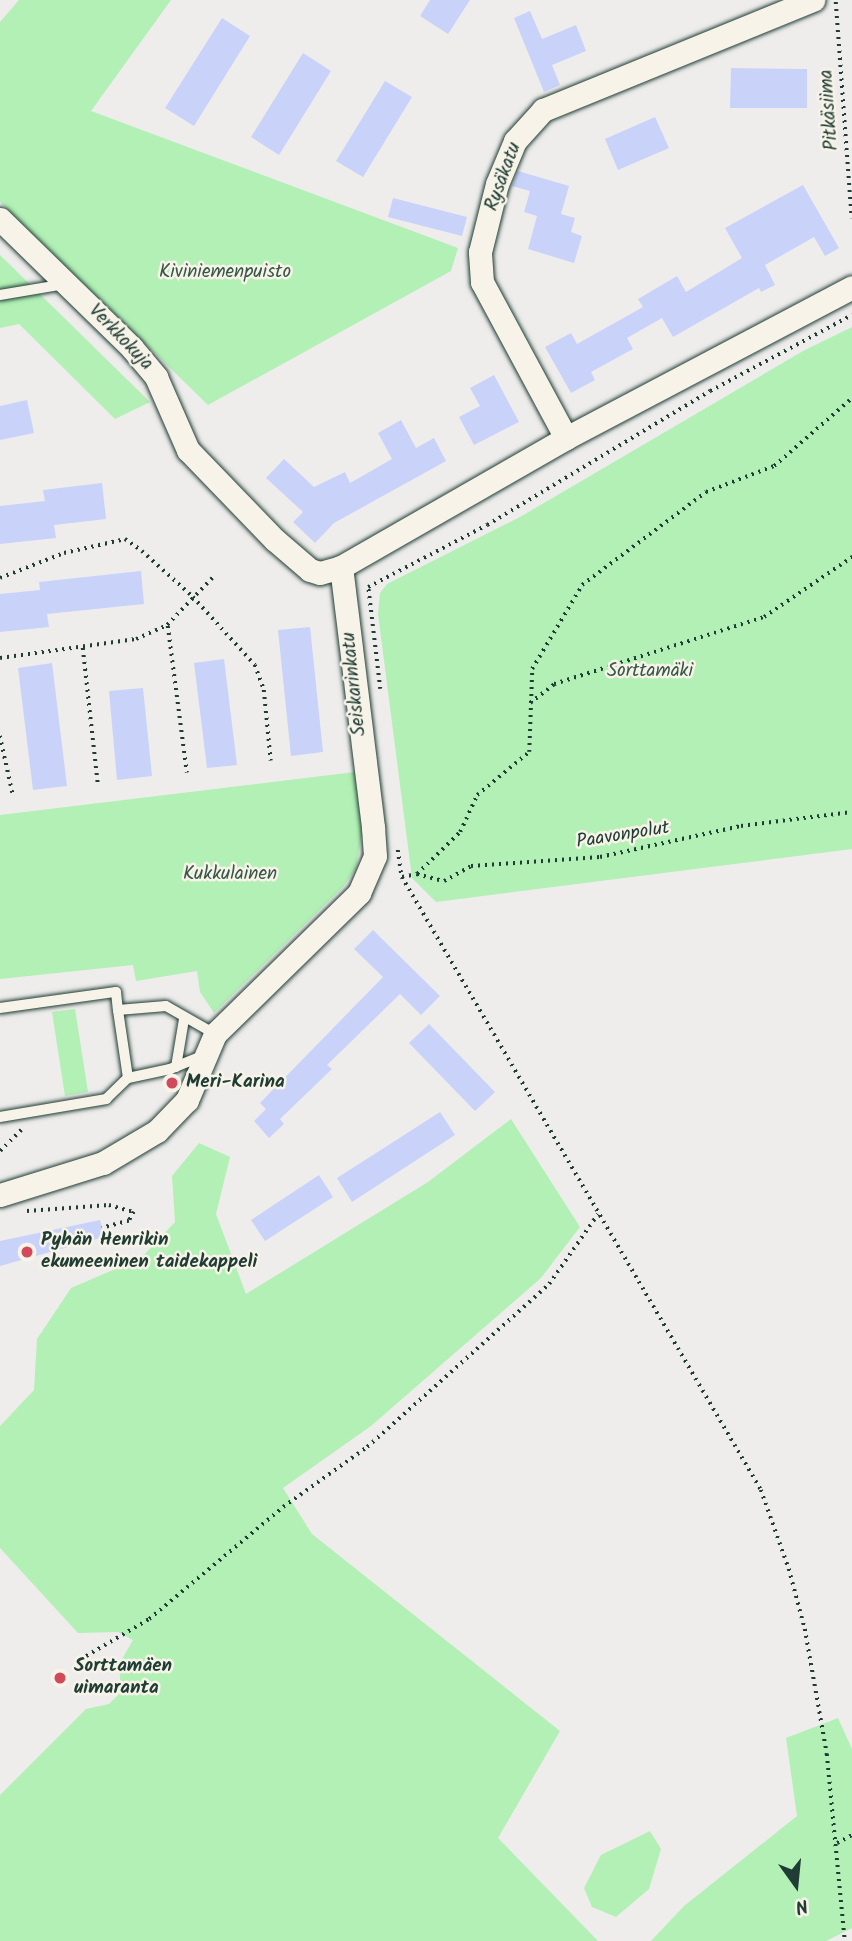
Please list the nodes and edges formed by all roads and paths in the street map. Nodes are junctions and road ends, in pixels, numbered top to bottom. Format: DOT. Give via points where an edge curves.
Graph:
graph roads {
  1 [pos="813,0"];
  2 [pos="836,0"];
  3 [pos="852,218"];
  4 [pos="0,219"];
  5 [pos="66,284"];
  6 [pos="852,287"];
  7 [pos="0,295"];
  8 [pos="852,315"];
  9 [pos="852,398"];
  10 [pos="566,438"];
  11 [pos="852,557"];
  12 [pos="341,567"];
  13 [pos="214,576"];
  14 [pos="0,578"];
  15 [pos="193,597"];
  16 [pos="167,625"];
  17 [pos="83,648"];
  18 [pos="0,658"];
  19 [pos="381,699"];
  20 [pos="530,703"];
  21 [pos="0,737"];
  22 [pos="271,761"];
  23 [pos="187,773"];
  24 [pos="98,784"];
  25 [pos="13,795"];
  26 [pos="852,812"];
  27 [pos="397,842"];
  28 [pos="417,874"];
  29 [pos="402,877"];
  30 [pos="0,1008"];
  31 [pos="118,1010"];
  32 [pos="184,1019"];
  33 [pos="211,1044"];
  34 [pos="176,1067"];
  35 [pos="128,1078"];
  36 [pos="0,1117"];
  37 [pos="7,1204"];
  38 [pos="598,1214"];
  39 [pos="102,1228"];
  40 [pos="86,1656"];
  41 [pos="852,1835"];
  42 [pos="836,1843"];
  43 [pos="845,1941"];
  1 -- 10 [label="street, Rysäkatu" via="543,110 515,141 497,184 480,252 482,282"];
  2 -- 3 [label="path, Pitkäsiima"];
  4 -- 5 [label="street, Verkkokuja"];
  5 -- 7 [label="lane"];
  5 -- 12 [label="street, Verkkokuja" via="156,377 188,450 310,570 320,573"];
  6 -- 10 [label="street"];
  8 -- 19 [label="path" via="710,391 487,525 368,587"];
  9 -- 20 [label="path" via="774,466 706,492 582,585 532,669"];
  10 -- 12 [label="street"];
  11 -- 20 [label="path" via="764,617 554,684"];
  12 -- 33 [label="street, Seiskarinkatu" via="374,856 359,893"];
  13 -- 15 [label="path"];
  14 -- 15 [label="path" via="64,553 125,540"];
  15 -- 16 [label="path"];
  15 -- 22 [label="path" via="255,665 264,690"];
  16 -- 17 [label="path" via="136,639"];
  16 -- 23 [label="path"];
  17 -- 18 [label="path"];
  17 -- 24 [label="path"];
  20 -- 28 [label="path" via="529,751 477,795 460,832"];
  21 -- 25 [label="path"];
  26 -- 28 [label="path, Paavonpolut" via="741,826 600,857 471,866 444,881"];
  27 -- 29 [label="path"];
  28 -- 29 [label="path, Paavonpolut"];
  29 -- 38 [label="path"];
  30 -- 31 [label="lane" via="116,992"];
  31 -- 32 [label="lane" via="156,1005"];
  31 -- 35 [label="lane"];
  32 -- 33 [label="lane"];
  32 -- 34 [label="lane"];
  33 -- 34 [label="lane"];
  33 -- 37 [label="street, Seiskarinkatu" via="187,1100 157,1131 103,1163"];
  34 -- 35 [label="lane"];
  35 -- 36 [label="lane" via="106,1099"];
  37 -- 39 [label="path" via="110,1205 134,1212 128,1221"];
  38 -- 40 [label="path" via="550,1284 368,1447 283,1507 149,1619"];
  38 -- 42 [label="path" via="761,1490 805,1629 827,1754"];
  41 -- 42 [label="path"];
  42 -- 43 [label="path"];
}
